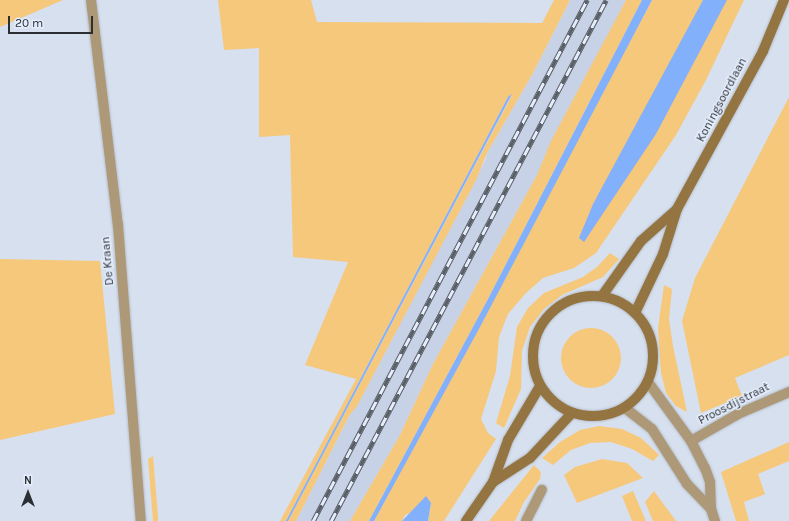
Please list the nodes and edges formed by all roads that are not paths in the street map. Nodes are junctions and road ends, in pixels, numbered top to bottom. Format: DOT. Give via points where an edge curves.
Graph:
graph roads {
  1 [pos="91,0"];
  2 [pos="784,0"];
  3 [pos="677,209"];
  4 [pos="602,296"];
  5 [pos="636,313"];
  6 [pos="648,382"];
  7 [pos="540,386"];
  8 [pos="789,392"];
  9 [pos="625,408"];
  10 [pos="572,413"];
  11 [pos="691,441"];
  12 [pos="493,482"];
  13 [pos="542,490"];
  14 [pos="711,509"];
  15 [pos="141,521"];
  16 [pos="466,521"];
  17 [pos="526,521"];
  18 [pos="715,521"];
  1 -- 15 [label="street, De Kraan" via="118,225"];
  2 -- 3 [label="street, Koningsoordlaan" via="763,51"];
  3 -- 4 [label="street, Koningsoordlaan" via="641,241"];
  3 -- 5 [label="street, Koningsoordlaan" via="660,260"];
  4 -- 5 [label="street" via="620,302"];
  4 -- 7 [label="street" via="579,297 559,306 543,322 534,342 532,365"];
  5 -- 6 [label="street" via="649,333 654,357"];
  6 -- 9 [label="street" via="639,397"];
  6 -- 11 [label="street, Proosdijstraat"];
  7 -- 10 [label="street" via="553,403"];
  7 -- 12 [label="street" via="508,440"];
  8 -- 11 [label="street, Proosdijstraat" via="738,414"];
  9 -- 10 [label="street" via="599,417"];
  9 -- 14 [label="street, Proosdijstraat" via="652,429 687,484"];
  10 -- 12 [label="street" via="530,458"];
  11 -- 14 [label="street, Proosdijstraat" via="710,482"];
  12 -- 16 [label="street"];
  13 -- 17 [label="street"];
  14 -- 18 [label="street, Proosdijstraat"];
}
